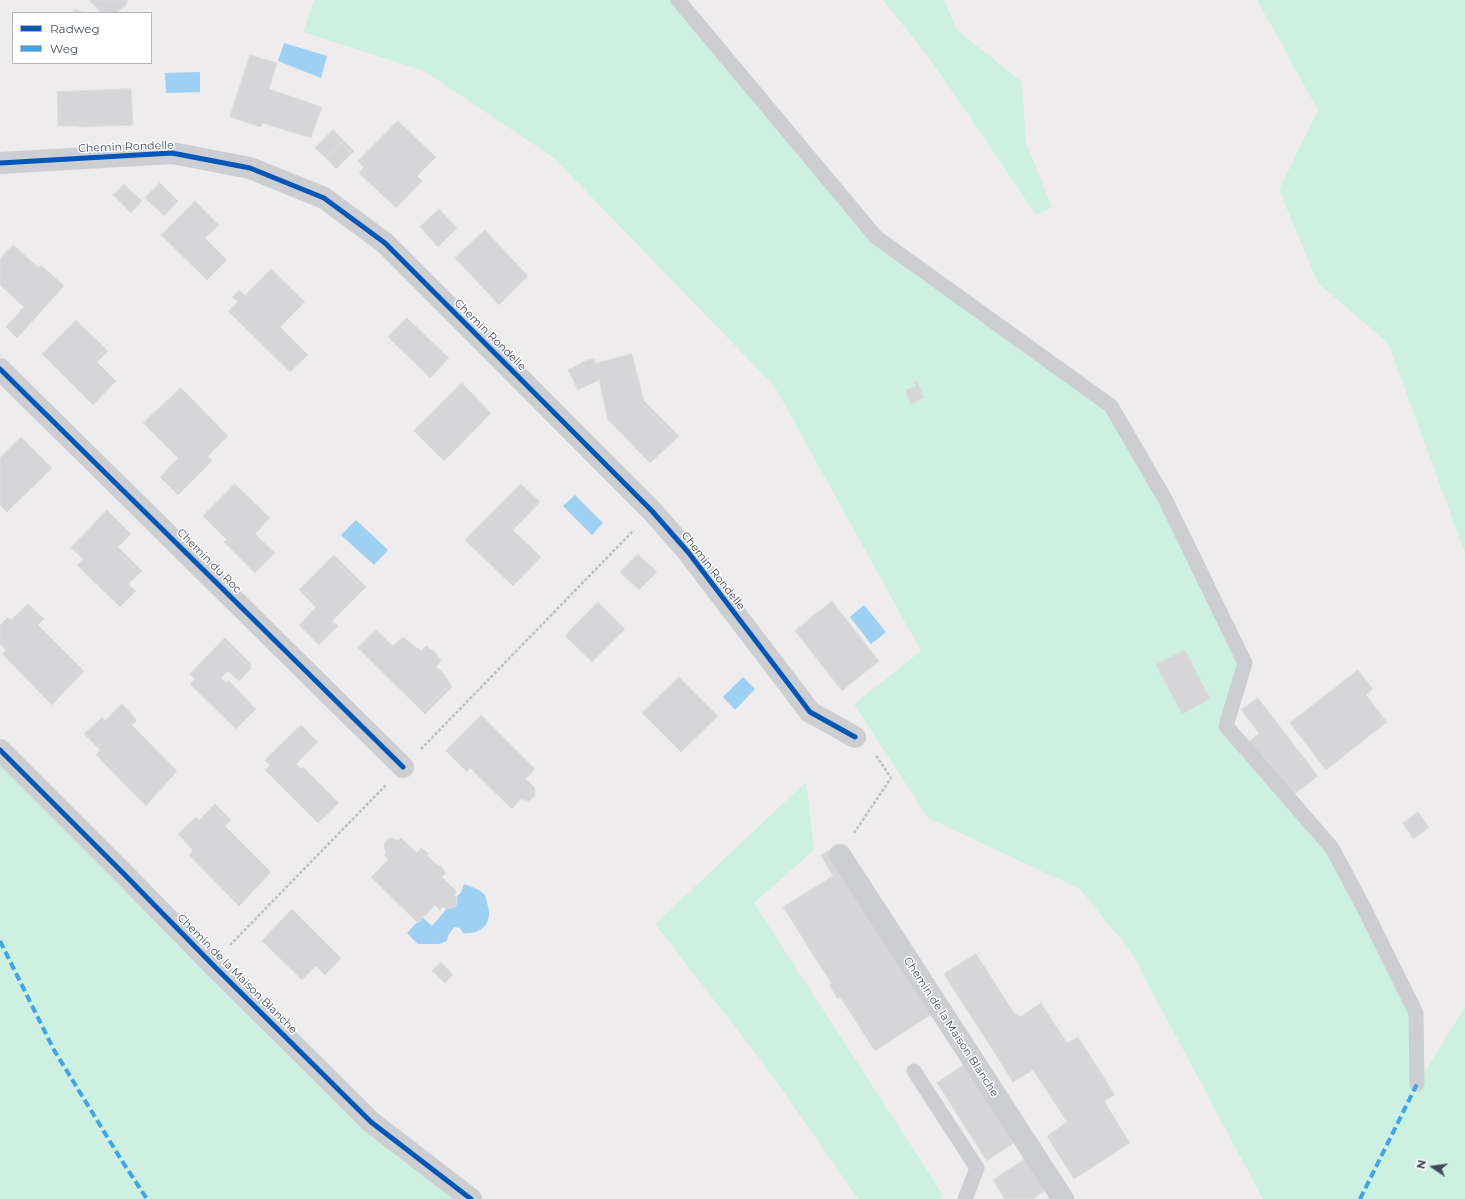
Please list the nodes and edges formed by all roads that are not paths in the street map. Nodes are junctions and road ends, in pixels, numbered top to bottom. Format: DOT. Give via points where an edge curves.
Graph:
graph roads {
  1 [pos="678,0"];
  2 [pos="0,163"];
  3 [pos="0,370"];
  4 [pos="854,737"];
  5 [pos="0,750"];
  6 [pos="403,767"];
  7 [pos="840,855"];
  8 [pos="914,1071"];
  9 [pos="1417,1084"];
  10 [pos="471,1199"];
  11 [pos="965,1199"];
  12 [pos="1063,1199"];
  1 -- 9 [label="lane" via="876,237 1111,406 1165,498 1245,663 1226,726 1332,848 1416,1013"];
  2 -- 4 [label="street, Chemin Rondelle" via="172,153 250,168 324,198 384,243 652,512 688,552 810,712"];
  3 -- 6 [label="street, Chemin du Roc"];
  5 -- 10 [label="street, Chemin de la Maison Blanche" via="371,1122"];
  7 -- 12 [label="street, Chemin de la Maison Blanche"];
  8 -- 11 [label="lane" via="977,1168"];
}
